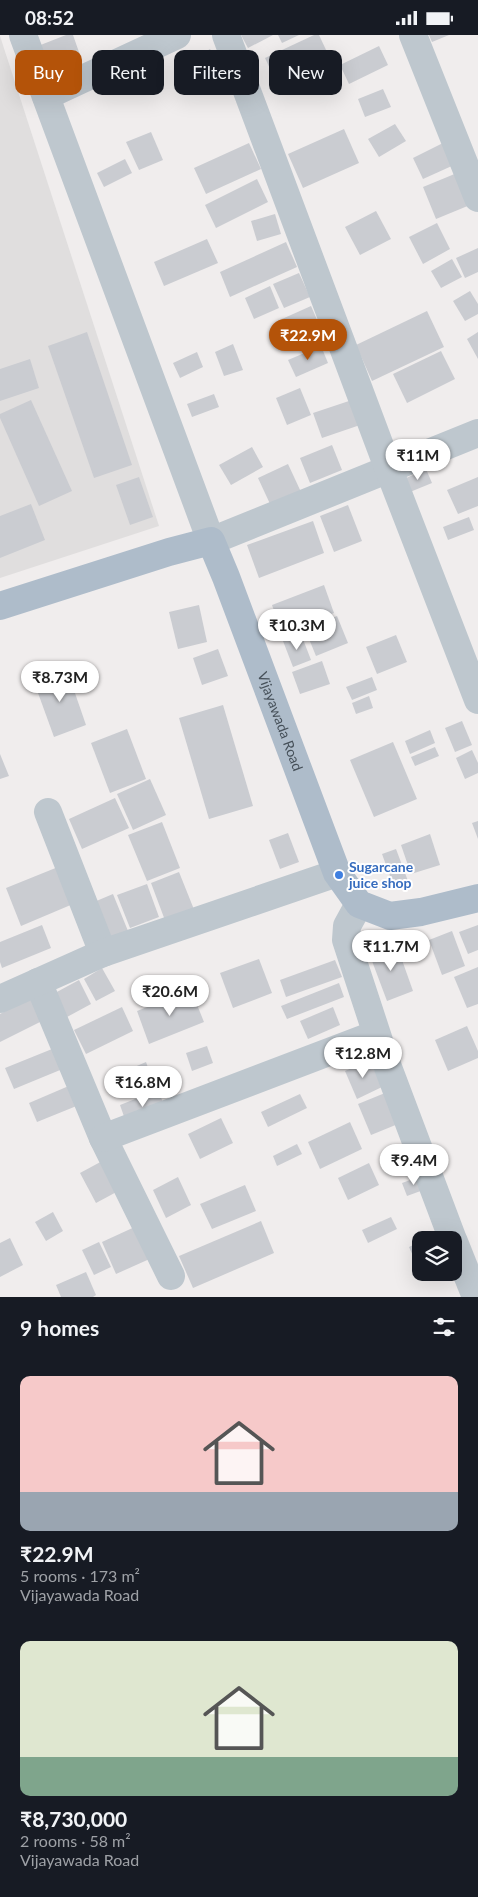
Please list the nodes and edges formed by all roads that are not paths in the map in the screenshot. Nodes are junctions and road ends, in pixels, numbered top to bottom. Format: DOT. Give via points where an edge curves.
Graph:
graph roads {
  1 [pos="22,35"];
  2 [pos="177,35"];
  3 [pos="226,35"];
  4 [pos="413,35"];
  5 [pos="46,96"];
  6 [pos="478,198"];
  7 [pos="478,433"];
  8 [pos="389,470"];
  9 [pos="211,541"];
  10 [pos="0,607"];
  11 [pos="478,699"];
  12 [pos="48,812"];
  13 [pos="337,873"];
  14 [pos="478,898"];
  15 [pos="359,904"];
  16 [pos="103,953"];
  17 [pos="38,981"];
  18 [pos="0,999"];
  19 [pos="376,1034"];
  20 [pos="103,1138"];
  21 [pos="449,1231"];
  22 [pos="462,1263"];
  23 [pos="171,1276"];
  24 [pos="476,1297"];
  1 -- 5 [label="street"];
  2 -- 5 [label="street"];
  3 -- 8 [label="street"];
  4 -- 6 [label="street"];
  5 -- 9 [label="street"];
  7 -- 8 [label="street"];
  8 -- 9 [label="street"];
  8 -- 11 [label="street"];
  9 -- 10 [label="main road"];
  9 -- 13 [label="main road, Vijayawada Road"];
  12 -- 16 [label="street"];
  13 -- 15 [label="main road, Vijayawada Road"];
  13 -- 16 [label="street"];
  14 -- 15 [label="main road" via="421,912 390,915"];
  15 -- 19 [label="street" via="347,926 346,940"];
  16 -- 17 [label="street"];
  17 -- 18 [label="street"];
  17 -- 20 [label="street"];
  19 -- 20 [label="street"];
  19 -- 21 [label="street"];
  20 -- 23 [label="street"];
  22 -- 24 [label="street"];
}
